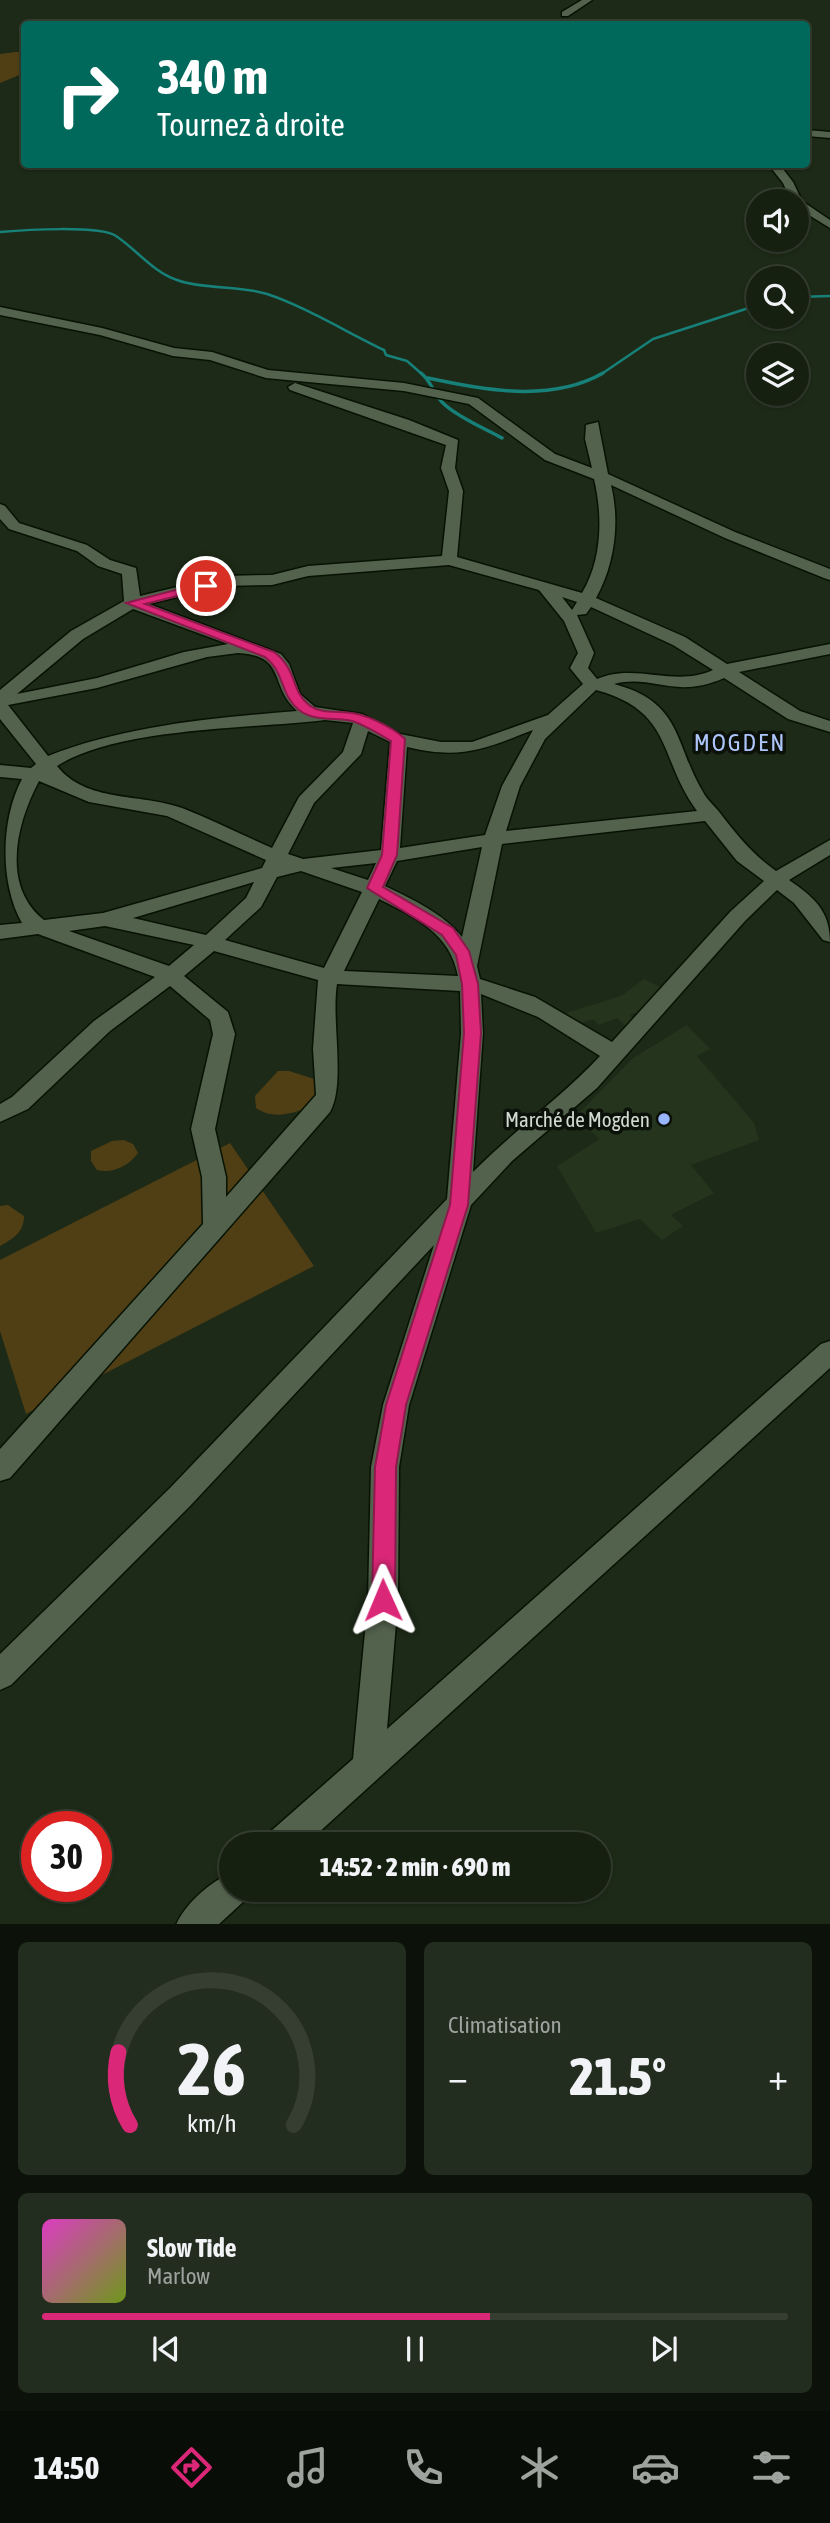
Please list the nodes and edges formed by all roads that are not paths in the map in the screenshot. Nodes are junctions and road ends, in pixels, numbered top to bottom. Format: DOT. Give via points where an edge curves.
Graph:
graph roads {
  1 [pos="563,0"];
  2 [pos="588,0"];
  3 [pos="565,14"];
  4 [pos="564,21"];
  5 [pos="810,133"];
  6 [pos="830,135"];
  7 [pos="777,168"];
  8 [pos="830,225"];
  9 [pos="0,311"];
  10 [pos="267,374"];
  11 [pos="593,425"];
  12 [pos="599,476"];
  13 [pos="0,509"];
  14 [pos="449,560"];
  15 [pos="830,575"];
  16 [pos="545,589"];
  17 [pos="585,601"];
  18 [pos="132,603"];
  19 [pos="574,625"];
  20 [pos="255,649"];
  21 [pos="830,649"];
  22 [pos="726,670"];
  23 [pos="596,684"];
  24 [pos="0,700"];
  25 [pos="0,707"];
  26 [pos="323,715"];
  27 [pos="554,719"];
  28 [pos="362,721"];
  29 [pos="830,727"];
  30 [pos="398,739"];
  31 [pos="0,771"];
  32 [pos="45,773"];
  33 [pos="712,815"];
  34 [pos="495,838"];
  35 [pos="830,846"];
  36 [pos="390,855"];
  37 [pos="274,864"];
  38 [pos="302,865"];
  39 [pos="778,878"];
  40 [pos="375,888"];
  41 [pos="104,920"];
  42 [pos="41,928"];
  43 [pos="0,932"];
  44 [pos="830,935"];
  45 [pos="213,942"];
  46 [pos="169,974"];
  47 [pos="468,975"];
  48 [pos="330,976"];
  49 [pos="615,1055"];
  50 [pos="0,1114"];
  51 [pos="459,1205"];
  52 [pos="215,1227"];
  53 [pos="830,1352"];
  54 [pos="0,1469"];
  55 [pos="0,1675"];
  56 [pos="368,1768"];
  57 [pos="296,1832"];
  58 [pos="219,1900"];
  59 [pos="192,1924"];
  1 -- 3 [label="street"];
  2 -- 3 [label="street"];
  3 -- 4 [label="street"];
  5 -- 6 [label="street"];
  7 -- 8 [label="street" via="797,203"];
  9 -- 10 [label="street" via="173,352 222,358"];
  10 -- 12 [label="street" via="404,387 473,401 550,457"];
  10 -- 14 [label="street" via="453,443 448,468 456,491"];
  11 -- 12 [label="street"];
  12 -- 15 [label="street" via="730,536"];
  12 -- 17 [label="street" via="607,500 607,543 597,582"];
  13 -- 18 [label="street" via="14,526 82,548 104,563 130,571"];
  14 -- 16 [label="street"];
  14 -- 18 [label="street" via="308,571 272,580 222,581"];
  16 -- 17 [label="street"];
  16 -- 19 [label="street"];
  17 -- 19 [label="street"];
  17 -- 22 [label="street" via="668,636"];
  18 -- 20 [label="street"];
  18 -- 24 [label="street" via="78,635"];
  19 -- 23 [label="street" via="586,653 579,668"];
  20 -- 24 [label="street" via="213,653 106,681"];
  20 -- 26 [label="street" via="281,663 296,702"];
  21 -- 22 [label="street"];
  22 -- 23 [label="street" via="683,685 634,677"];
  22 -- 29 [label="street" via="794,715"];
  23 -- 27 [label="street"];
  23 -- 33 [label="street" via="648,708 661,721 693,792"];
  25 -- 32 [label="street"];
  26 -- 28 [label="street"];
  26 -- 32 [label="street" via="218,722 112,740"];
  27 -- 30 [label="street" via="459,749"];
  27 -- 34 [label="street" via="525,757"];
  28 -- 30 [label="street"];
  28 -- 37 [label="street" via="352,754 306,801"];
  30 -- 36 [label="street"];
  31 -- 32 [label="street"];
  32 -- 37 [label="street" via="96,798 174,812"];
  32 -- 42 [label="street" via="8,839 6,865 13,901"];
  33 -- 34 [label="street"];
  33 -- 39 [label="street" via="744,857"];
  34 -- 36 [label="street"];
  34 -- 47 [label="street"];
  35 -- 39 [label="street"];
  36 -- 38 [label="street"];
  36 -- 40 [label="street"];
  37 -- 38 [label="street"];
  37 -- 41 [label="street"];
  37 -- 45 [label="street" via="254,901"];
  38 -- 40 [label="street"];
  39 -- 44 [label="street" via="801,898"];
  39 -- 49 [label="street" via="738,916"];
  40 -- 47 [label="street" via="447,932 459,945"];
  40 -- 48 [label="street"];
  41 -- 42 [label="street"];
  41 -- 45 [label="street"];
  42 -- 43 [label="street"];
  42 -- 46 [label="street"];
  45 -- 46 [label="street"];
  45 -- 48 [label="street"];
  46 -- 50 [label="street" via="74,1049 20,1102"];
  46 -- 52 [label="street" via="220,1017 224,1034 203,1129 214,1177"];
  47 -- 48 [label="street"];
  47 -- 49 [label="street" via="552,1013"];
  47 -- 51 [label="street" via="472,1033"];
  48 -- 52 [label="street" via="324,996 327,1096"];
  49 -- 51 [label="street" via="504,1155"];
  51 -- 55 [label="street" via="350,1314 180,1497"];
  51 -- 56 [label="street" via="396,1405 385,1467 383,1600"];
  52 -- 54 [label="street"];
  53 -- 56 [label="street"];
  56 -- 57 [label="street"];
  58 -- 59 [label="street"];
}
